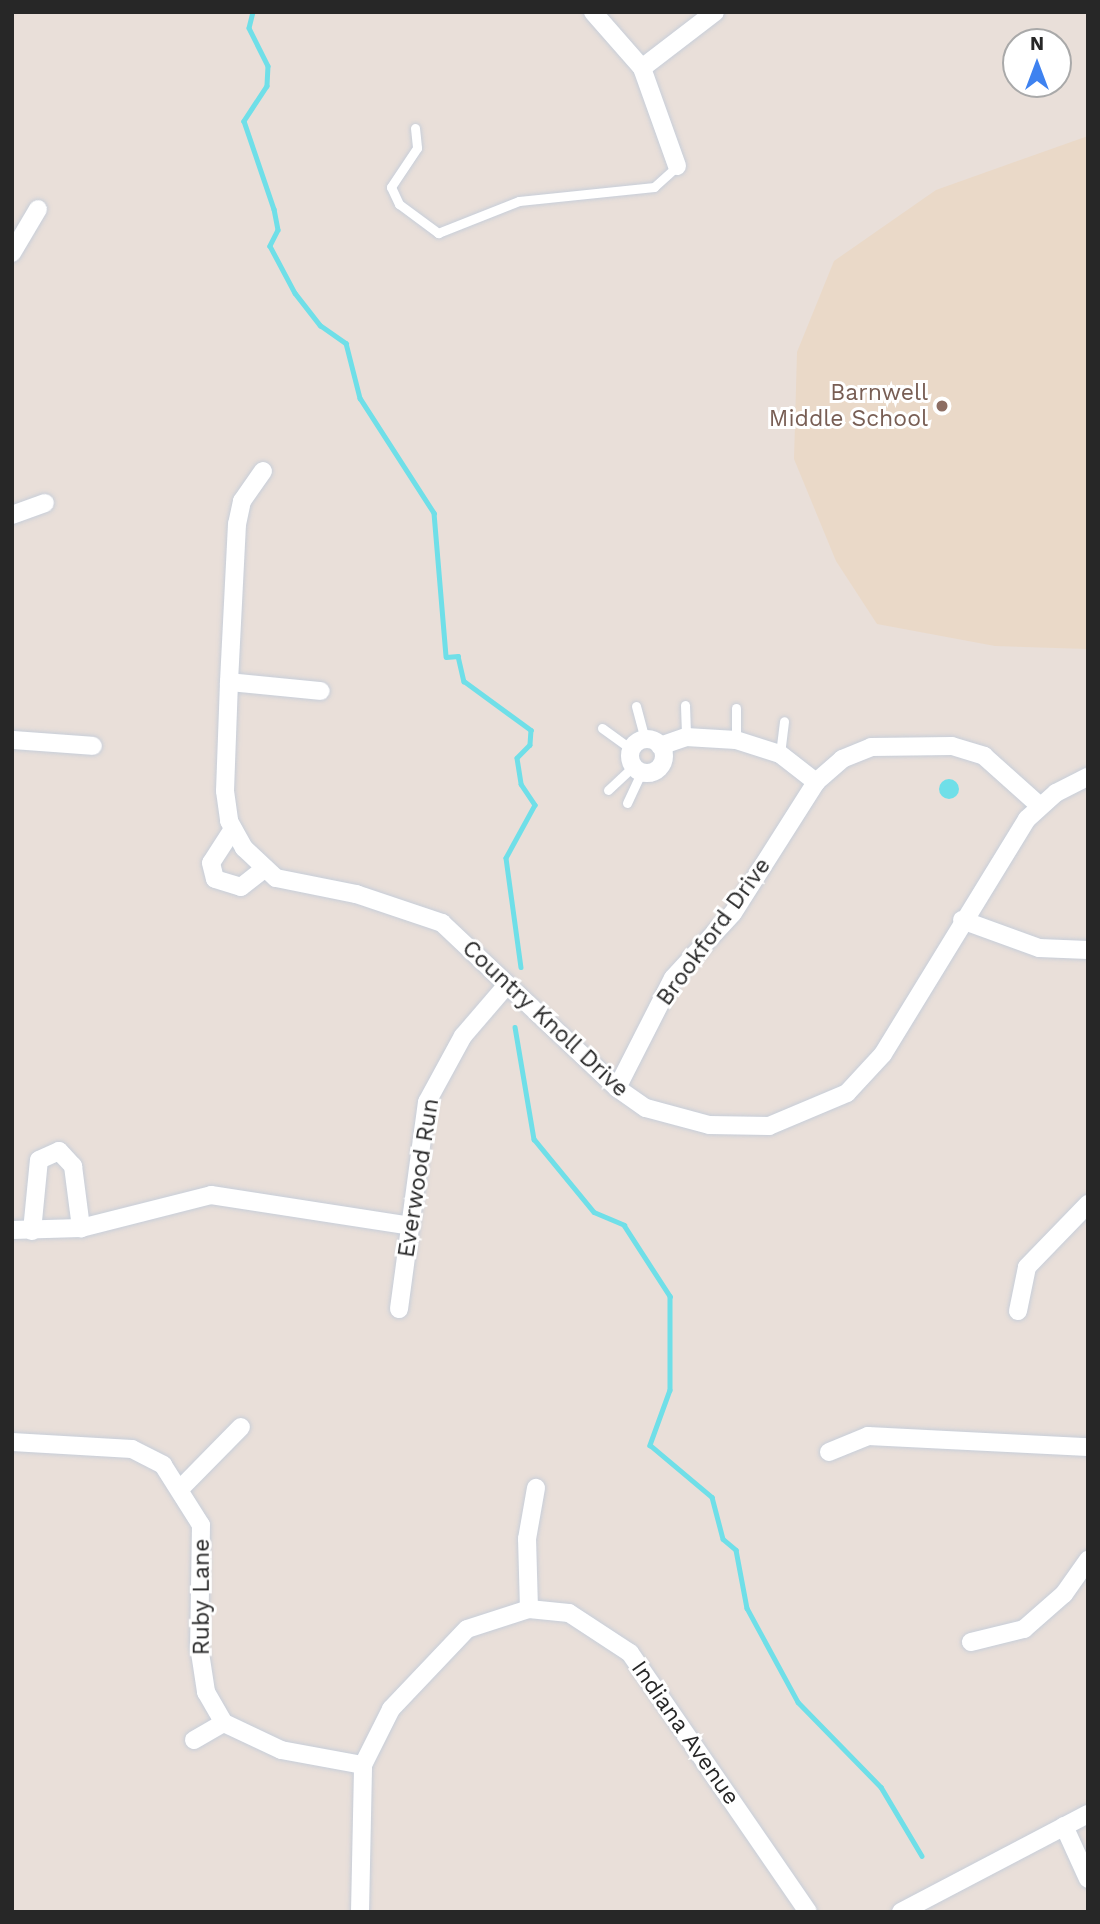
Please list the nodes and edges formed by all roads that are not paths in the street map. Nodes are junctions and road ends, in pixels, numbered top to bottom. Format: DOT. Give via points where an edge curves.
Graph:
graph roads {
  1 [pos="593,12"];
  2 [pos="715,12"];
  3 [pos="642,68"];
  4 [pos="415,128"];
  5 [pos="677,166"];
  6 [pos="38,209"];
  7 [pos="12,253"];
  8 [pos="263,471"];
  9 [pos="45,503"];
  10 [pos="12,515"];
  11 [pos="229,682"];
  12 [pos="321,691"];
  13 [pos="685,705"];
  14 [pos="636,706"];
  15 [pos="736,708"];
  16 [pos="784,721"];
  17 [pos="602,728"];
  18 [pos="687,737"];
  19 [pos="12,740"];
  20 [pos="736,740"];
  21 [pos="93,746"];
  22 [pos="780,754"];
  23 [pos="642,755"];
  24 [pos="1088,777"];
  25 [pos="816,782"];
  26 [pos="608,790"];
  27 [pos="627,803"];
  28 [pos="1040,806"];
  29 [pos="233,829"];
  30 [pos="264,869"];
  31 [pos="962,920"];
  32 [pos="1088,950"];
  33 [pos="506,986"];
  34 [pos="617,1088"];
  35 [pos="1088,1204"];
  36 [pos="411,1226"];
  37 [pos="80,1228"];
  38 [pos="12,1230"];
  39 [pos="32,1231"];
  40 [pos="399,1310"];
  41 [pos="1018,1311"];
  42 [pos="241,1427"];
  43 [pos="12,1442"];
  44 [pos="1088,1447"];
  45 [pos="829,1452"];
  46 [pos="182,1487"];
  47 [pos="536,1488"];
  48 [pos="1088,1560"];
  49 [pos="529,1609"];
  50 [pos="971,1642"];
  51 [pos="224,1723"];
  52 [pos="194,1740"];
  53 [pos="363,1765"];
  54 [pos="1088,1814"];
  55 [pos="1063,1826"];
  56 [pos="1088,1879"];
  57 [pos="359,1912"];
  58 [pos="808,1912"];
  59 [pos="901,1912"];
  1 -- 3 [label="street"];
  2 -- 3 [label="street"];
  3 -- 5 [label="street"];
  4 -- 5 [label="lane" via="417,148 391,187 399,204 439,233 519,201 654,187"];
  6 -- 7 [label="street"];
  8 -- 11 [label="street" via="242,501 237,524"];
  9 -- 10 [label="street"];
  11 -- 12 [label="street"];
  11 -- 29 [label="street" via="225,791"];
  13 -- 18 [label="lane"];
  14 -- 23 [label="lane"];
  15 -- 20 [label="lane"];
  16 -- 22 [label="lane"];
  17 -- 23 [label="lane"];
  18 -- 20 [label="street"];
  18 -- 23 [label="street"];
  19 -- 21 [label="street"];
  20 -- 22 [label="street"];
  22 -- 25 [label="street"];
  23 -- 26 [label="lane"];
  23 -- 27 [label="lane"];
  24 -- 28 [label="street, Country Knoll Drive"];
  25 -- 28 [label="street, Brookford Drive" via="842,759 871,747 952,746 984,756"];
  25 -- 34 [label="street, Brookford Drive" via="733,914 673,978"];
  28 -- 31 [label="street, Country Knoll Drive"];
  29 -- 30 [label="street"];
  29 -- 30 [label="street" via="211,863 215,879 241,887"];
  30 -- 33 [label="street, Country Knoll Drive" via="442,923"];
  31 -- 32 [label="street" via="1039,948"];
  31 -- 34 [label="street, Country Knoll Drive" via="870,1072 847,1093 808,1113 769,1126 709,1125 646,1108"];
  33 -- 34 [label="street, Country Knoll Drive"];
  33 -- 36 [label="street, Everwood Run" via="463,1036 427,1102"];
  35 -- 41 [label="street" via="1027,1267"];
  36 -- 37 [label="street" via="211,1195"];
  36 -- 40 [label="street, Everwood Run"];
  37 -- 39 [label="street"];
  37 -- 39 [label="street" via="74,1166 59,1151 39,1160"];
  38 -- 39 [label="street"];
  42 -- 46 [label="street"];
  43 -- 46 [label="street, Ruby Lane" via="132,1449 163,1465"];
  44 -- 45 [label="street" via="868,1436"];
  46 -- 51 [label="street, Ruby Lane" via="201,1525 199,1646 206,1692"];
  47 -- 49 [label="street" via="527,1539"];
  48 -- 50 [label="street" via="1064,1594 1024,1629"];
  49 -- 53 [label="street, Indiana Avenue" via="467,1629 425,1667 391,1709"];
  49 -- 58 [label="street, Indiana Avenue" via="569,1613 630,1653"];
  51 -- 52 [label="street"];
  51 -- 53 [label="street" via="281,1750"];
  53 -- 57 [label="street, Indiana Avenue"];
  54 -- 55 [label="street"];
  55 -- 56 [label="street"];
  55 -- 59 [label="street"];
}
